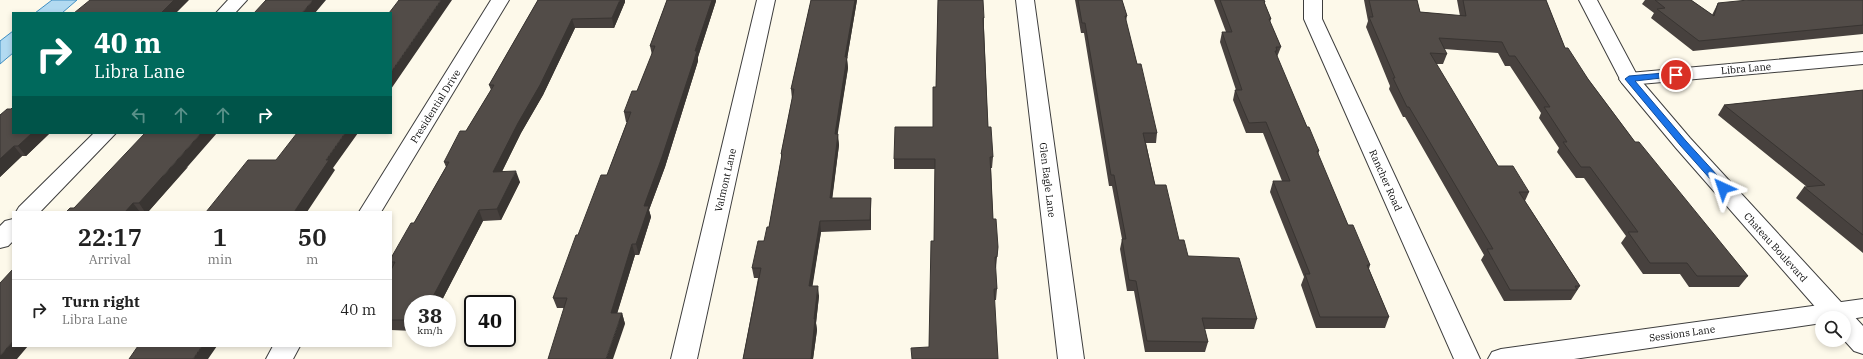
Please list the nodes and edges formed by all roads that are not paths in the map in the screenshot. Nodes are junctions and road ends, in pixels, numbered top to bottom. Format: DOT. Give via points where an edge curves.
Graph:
graph roads {
  1 [pos="238,0"];
  2 [pos="500,0"];
  3 [pos="766,0"];
  4 [pos="1025,0"];
  5 [pos="1313,0"];
  6 [pos="1588,0"];
  7 [pos="226,12"];
  8 [pos="1863,58"];
  9 [pos="1629,79"];
  10 [pos="105,134"];
  11 [pos="29,211"];
  12 [pos="371,211"];
  13 [pos="12,228"];
  14 [pos="0,240"];
  15 [pos="1863,308"];
  16 [pos="1834,311"];
  17 [pos="1851,312"];
  18 [pos="1815,320"];
  19 [pos="1851,330"];
  20 [pos="1863,344"];
  21 [pos="286,347"];
  22 [pos="279,359"];
  23 [pos="684,359"];
  24 [pos="1071,359"];
  25 [pos="1467,359"];
  26 [pos="1501,359"];
  1 -- 7 [label="street"];
  2 -- 12 [label="street, Presidential Drive"];
  3 -- 23 [label="street, Valmont Lane"];
  4 -- 24 [label="street, Glen Eagle Lane"];
  5 -- 25 [label="street, Rancher Road" via="1313,19"];
  6 -- 9 [label="street, Chateau Boulevard"];
  8 -- 9 [label="street, Libra Lane"];
  9 -- 16 [label="street, Chateau Boulevard"];
  10 -- 11 [label="street"];
  13 -- 14 [label="street"];
  15 -- 17 [label="street, Sessions Lane"];
  18 -- 26 [label="street, Sessions Lane"];
  19 -- 20 [label="street, Chateau Boulevard"];
  21 -- 22 [label="street"];
}
